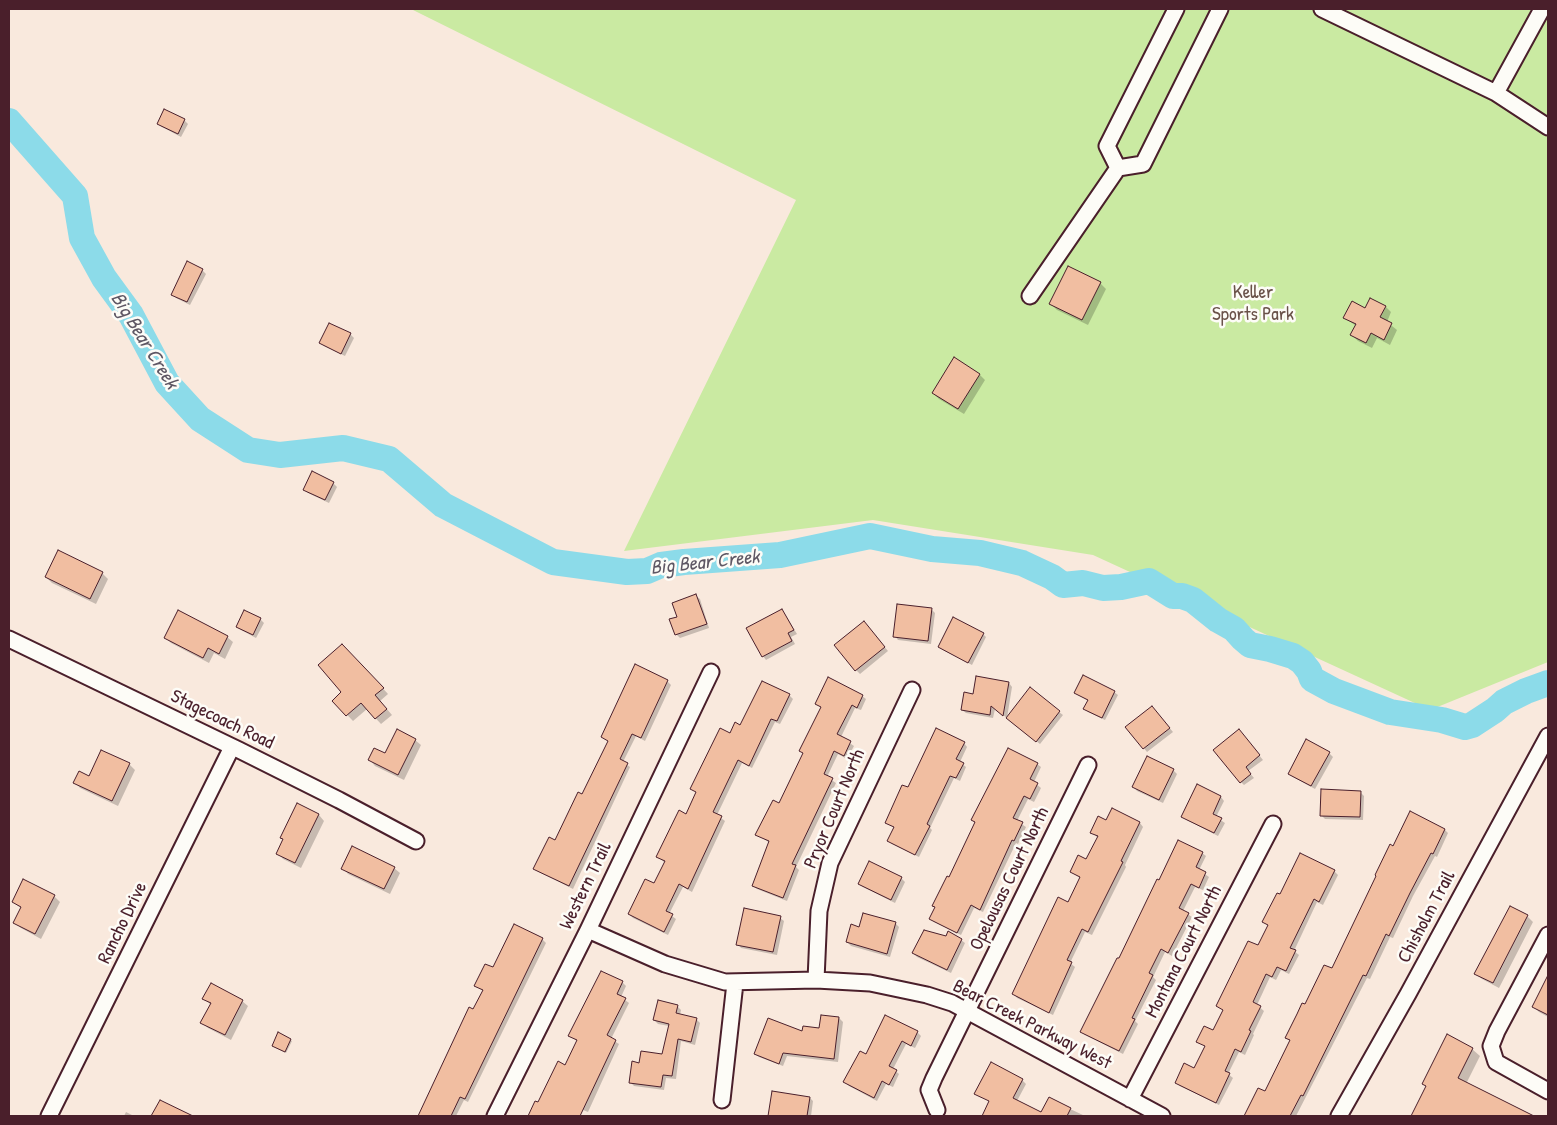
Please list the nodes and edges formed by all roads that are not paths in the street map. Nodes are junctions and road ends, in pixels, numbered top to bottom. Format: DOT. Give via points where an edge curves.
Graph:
graph roads {
  1 [pos="1176,9"];
  2 [pos="1220,9"];
  3 [pos="1322,9"];
  4 [pos="1542,9"];
  5 [pos="1496,93"];
  6 [pos="1548,127"];
  7 [pos="1118,168"];
  8 [pos="1030,296"];
  9 [pos="9,639"];
  10 [pos="711,672"];
  11 [pos="912,690"];
  12 [pos="1548,736"];
  13 [pos="232,747"];
  14 [pos="1088,765"];
  15 [pos="1273,824"];
  16 [pos="416,841"];
  17 [pos="588,930"];
  18 [pos="1548,935"];
  19 [pos="816,980"];
  20 [pos="735,983"];
  21 [pos="967,1010"];
  22 [pos="1548,1091"];
  23 [pos="1130,1099"];
  24 [pos="722,1100"];
  25 [pos="937,1110"];
  26 [pos="49,1116"];
  27 [pos="495,1116"];
  28 [pos="1162,1116"];
  29 [pos="1339,1116"];
  1 -- 7 [label="street" via="1107,146"];
  2 -- 7 [label="street" via="1143,164"];
  3 -- 5 [label="street"];
  4 -- 5 [label="street"];
  5 -- 6 [label="street"];
  7 -- 8 [label="street"];
  9 -- 13 [label="street, Stagecoach Road"];
  10 -- 17 [label="street, Western Trail"];
  11 -- 19 [label="street, Pryor Court North" via="830,863 818,911"];
  12 -- 29 [label="street, Chisholm Trail"];
  13 -- 16 [label="street, Stagecoach Road"];
  13 -- 26 [label="street, Rancho Drive"];
  14 -- 21 [label="street, Opelousas Court North"];
  15 -- 23 [label="street, Montana Court North"];
  17 -- 20 [label="street, Bear Creek Parkway West" via="665,964"];
  17 -- 27 [label="street, Western Trail"];
  18 -- 22 [label="street" via="1491,1046 1496,1062"];
  19 -- 20 [label="street, Bear Creek Parkway West"];
  19 -- 21 [label="street, Bear Creek Parkway West" via="870,983 927,996"];
  20 -- 24 [label="street"];
  21 -- 23 [label="street, Bear Creek Parkway West"];
  21 -- 25 [label="street, Opelousas Court North" via="930,1090"];
  23 -- 28 [label="street, Bear Creek Parkway West"];
}
